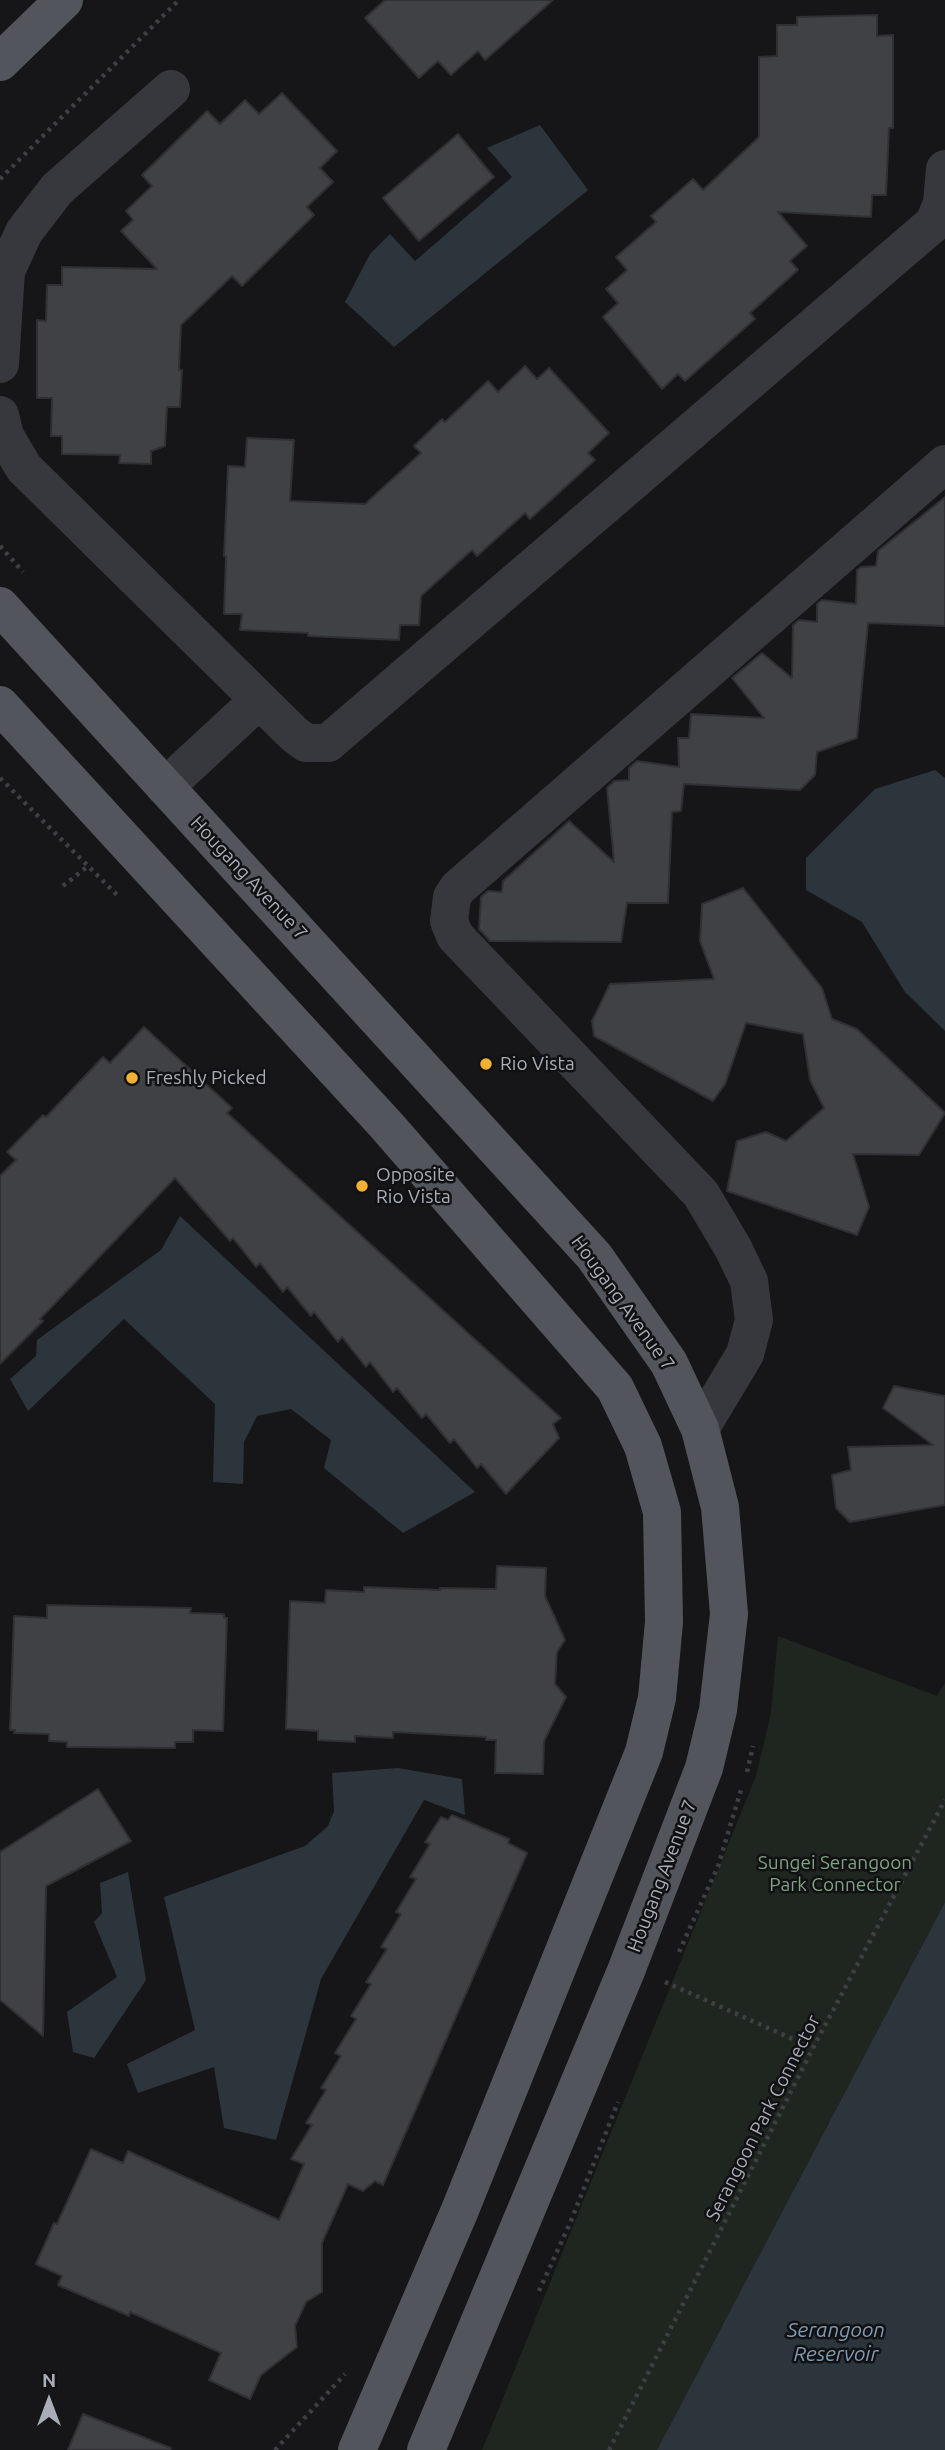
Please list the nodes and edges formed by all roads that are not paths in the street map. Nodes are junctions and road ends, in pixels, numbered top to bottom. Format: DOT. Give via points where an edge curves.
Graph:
graph roads {
  1 [pos="64,0"];
  2 [pos="0,62"];
  3 [pos="171,89"];
  4 [pos="945,169"];
  5 [pos="0,364"];
  6 [pos="0,415"];
  7 [pos="945,464"];
  8 [pos="0,606"];
  9 [pos="259,700"];
  10 [pos="0,705"];
  11 [pos="165,787"];
  12 [pos="700,1429"];
  13 [pos="357,2450"];
  14 [pos="426,2450"];
  1 -- 2 [label="main road"];
  3 -- 5 [label="lane" via="57,189 24,232 6,271"];
  4 -- 9 [label="lane" via="942,203 934,223 328,744 306,744"];
  6 -- 9 [label="lane" via="5,436 24,468"];
  7 -- 12 [label="lane" via="452,897 449,921 455,936 701,1194 749,1281 754,1320 745,1353"];
  8 -- 11 [label="main road, Hougang Avenue 7"];
  9 -- 11 [label="lane"];
  10 -- 13 [label="main road" via="387,1126 615,1388 643,1446 662,1512 664,1622 657,1698 644,1752 460,2210"];
  11 -- 12 [label="main road, Hougang Avenue 7" via="594,1256 669,1363"];
  12 -- 14 [label="main road, Hougang Avenue 7" via="720,1507 729,1615 704,1768 626,1971"];
}
